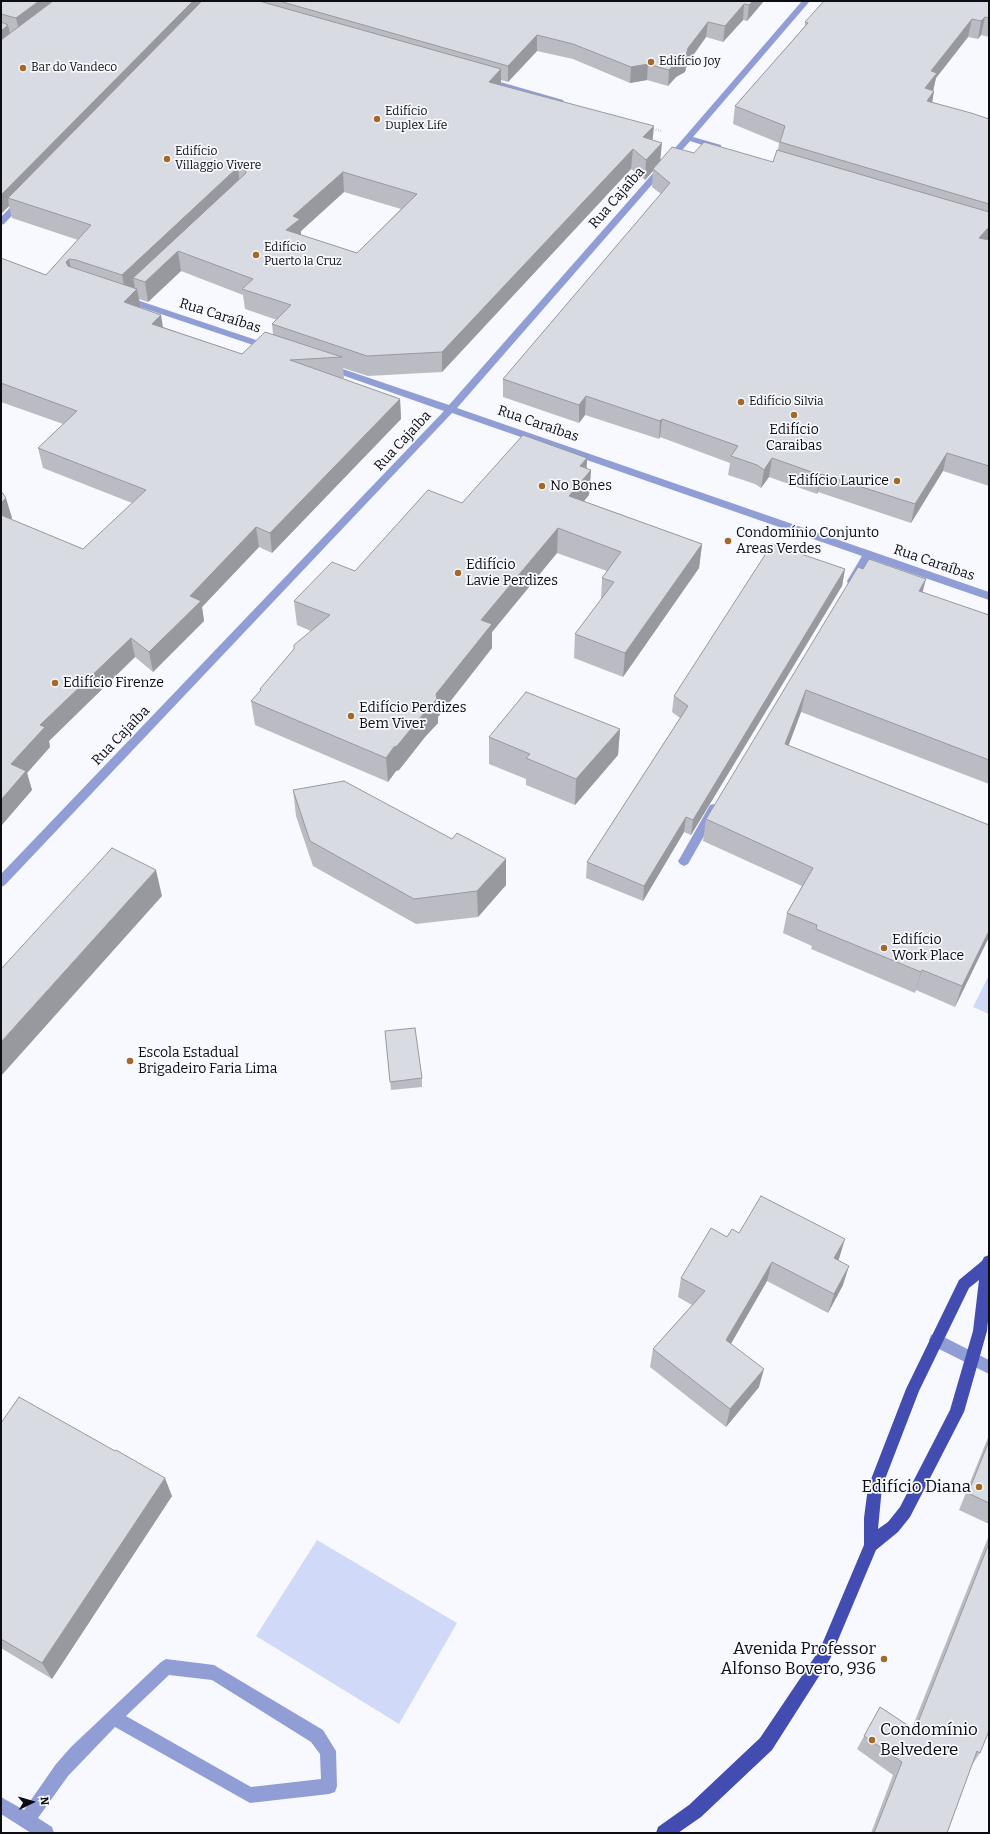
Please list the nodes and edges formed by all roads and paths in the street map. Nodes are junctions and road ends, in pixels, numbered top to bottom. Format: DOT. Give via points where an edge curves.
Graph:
graph roads {
  1 [pos="806,1"];
  2 [pos="480,79"];
  3 [pos="572,105"];
  4 [pos="644,126"];
  5 [pos="687,138"];
  6 [pos="728,150"];
  7 [pos="26,196"];
  8 [pos="2,220"];
  9 [pos="113,295"];
  10 [pos="275,349"];
  11 [pos="320,364"];
  12 [pos="452,409"];
  13 [pos="868,554"];
  14 [pos="848,588"];
  15 [pos="989,596"];
  16 [pos="720,798"];
  17 [pos="684,860"];
  18 [pos="1,882"];
  19 [pos="988,1263"];
  20 [pos="936,1340"];
  21 [pos="974,1359"];
  22 [pos="989,1367"];
  23 [pos="871,1545"];
  24 [pos="114,1718"];
  25 [pos="1,1805"];
  26 [pos="26,1821"];
  27 [pos="46,1833"];
  28 [pos="664,1833"];
  1 -- 5 [label="street, Rua Cajaíba"];
  2 -- 3 [label="street"];
  4 -- 5 [label="path"];
  5 -- 6 [label="street"];
  5 -- 12 [label="street, Rua Cajaíba"];
  7 -- 8 [label="street"];
  9 -- 10 [label="street, Rua Caraíbas" via="131,297"];
  11 -- 12 [label="street, Rua Caraíbas"];
  12 -- 13 [label="street, Rua Caraíbas"];
  12 -- 18 [label="street, Rua Cajaíba"];
  13 -- 14 [label="street"];
  13 -- 15 [label="street, Rua Caraíbas"];
  16 -- 17 [label="street"];
  19 -- 20 [label="main road" via="964,1284"];
  19 -- 21 [label="main road"];
  20 -- 21 [label="street"];
  20 -- 23 [label="main road" via="913,1389 875,1487"];
  21 -- 22 [label="street"];
  21 -- 23 [label="main road" via="957,1412 905,1512 893,1527"];
  23 -- 28 [label="main road" via="825,1654 766,1744 695,1811"];
  24 -- 24 [label="street" via="166,1666 214,1673 317,1736 328,1751 329,1786 250,1795"];
  24 -- 26 [label="street" via="62,1770"];
  25 -- 26 [label="street"];
  26 -- 27 [label="street"];
}
